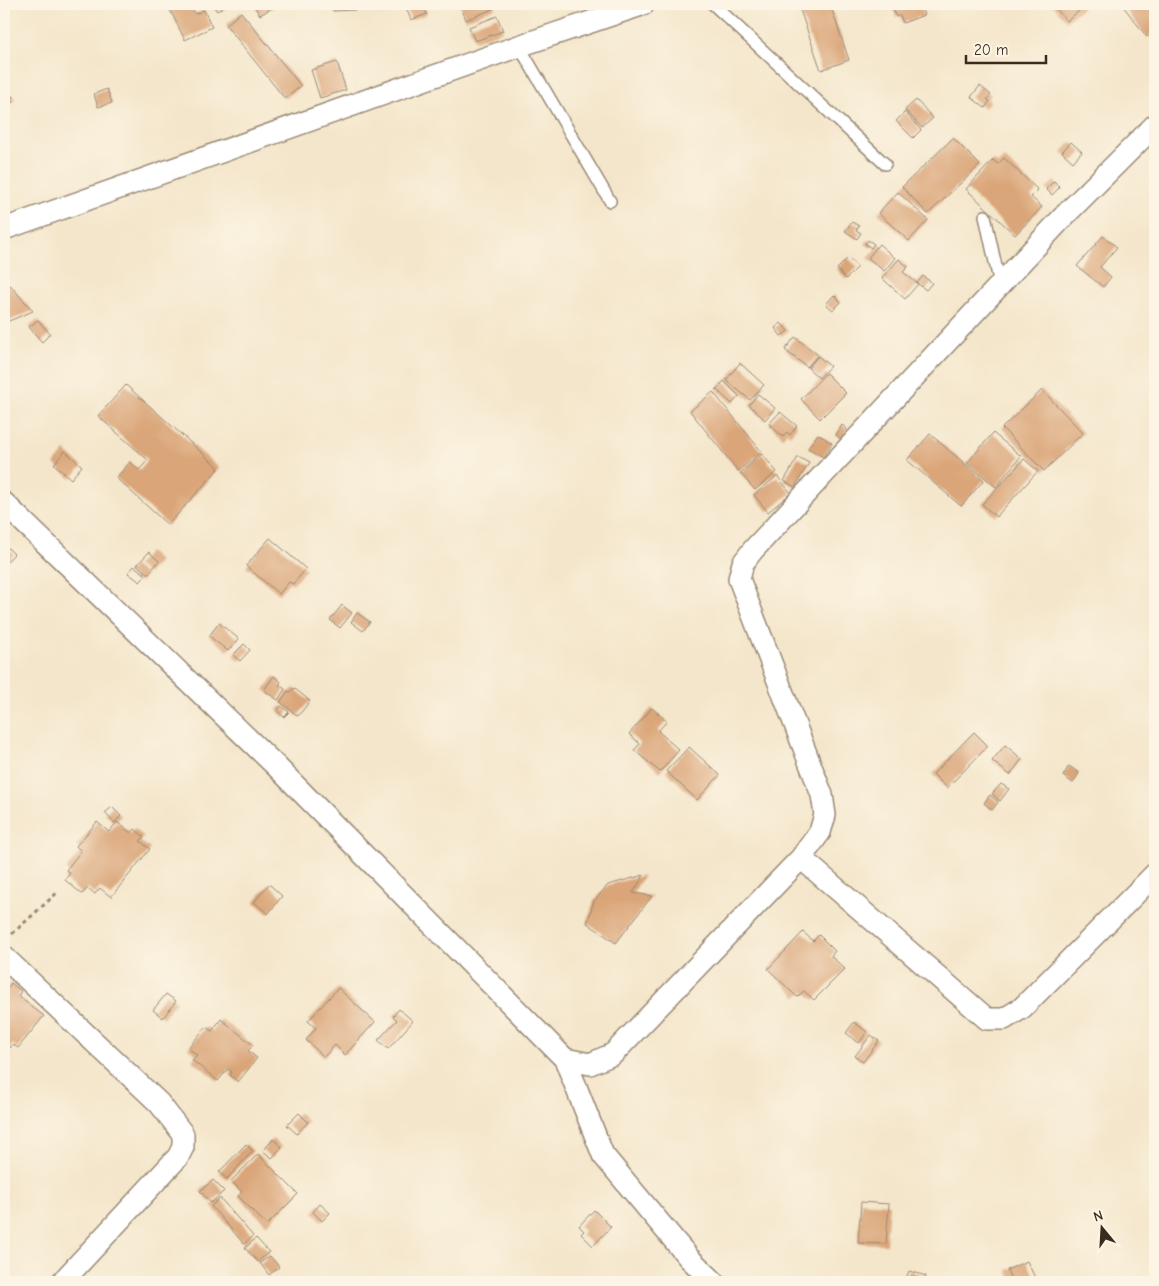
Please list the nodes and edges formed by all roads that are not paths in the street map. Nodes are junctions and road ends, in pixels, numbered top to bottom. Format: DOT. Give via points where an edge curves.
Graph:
graph roads {
  1 [pos="603,4"];
  2 [pos="644,4"];
  3 [pos="713,4"];
  4 [pos="578,25"];
  5 [pos="519,46"];
  6 [pos="1155,125"];
  7 [pos="885,164"];
  8 [pos="610,201"];
  9 [pos="985,216"];
  10 [pos="4,229"];
  11 [pos="1000,286"];
  12 [pos="4,503"];
  13 [pos="801,858"];
  14 [pos="1155,874"];
  15 [pos="4,957"];
  16 [pos="565,1059"];
  17 [pos="62,1282"];
  18 [pos="714,1282"];
  1 -- 4 [label="street"];
  2 -- 4 [label="street"];
  3 -- 7 [label="lane"];
  4 -- 5 [label="street"];
  5 -- 8 [label="lane"];
  5 -- 10 [label="street"];
  6 -- 11 [label="street"];
  9 -- 11 [label="lane"];
  11 -- 13 [label="street" via="743,563 739,579 822,795 825,815 820,832"];
  12 -- 16 [label="street" via="276,766"];
  13 -- 14 [label="street" via="986,1019 1004,1019 1022,1008"];
  13 -- 16 [label="street" via="613,1054 590,1064"];
  15 -- 17 [label="street" via="159,1103 183,1134 183,1147 178,1157"];
  16 -- 18 [label="street" via="604,1155 689,1258"];
}
